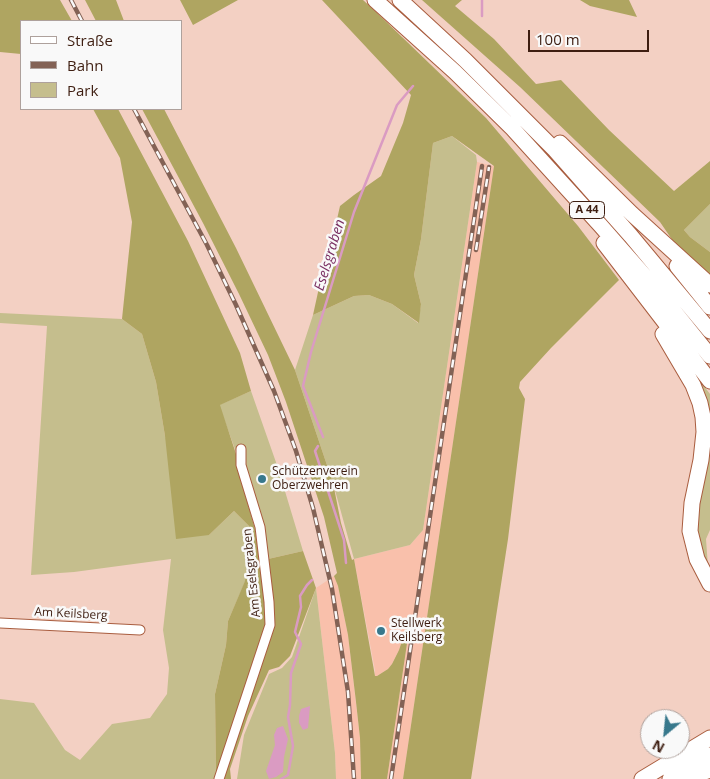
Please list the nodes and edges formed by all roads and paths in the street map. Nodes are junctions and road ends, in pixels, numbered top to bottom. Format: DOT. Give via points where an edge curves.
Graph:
graph roads {
  1 [pos="375,0"];
  2 [pos="400,0"];
  3 [pos="460,66"];
  4 [pos="632,214"];
  5 [pos="628,275"];
  6 [pos="710,285"];
  7 [pos="710,307"];
  8 [pos="710,331"];
  9 [pos="710,356"];
  10 [pos="710,381"];
  11 [pos="241,449"];
  12 [pos="710,584"];
  13 [pos="0,623"];
  14 [pos="140,630"];
  15 [pos="708,743"];
  16 [pos="710,770"];
  17 [pos="219,779"];
  18 [pos="642,779"];
  19 [pos="670,779"];
  20 [pos="685,779"];
  1 -- 3 [label="highway, A 44"];
  2 -- 3 [label="highway, A 44"];
  3 -- 4 [label="highway" via="524,107"];
  3 -- 5 [label="highway" via="475,97 575,208"];
  3 -- 8 [label="highway, A 44" via="554,150"];
  3 -- 9 [label="highway, A 44" via="657,290"];
  4 -- 6 [label="highway"];
  4 -- 7 [label="highway"];
  5 -- 10 [label="highway"];
  5 -- 12 [label="highway" via="693,385 700,403 703,445 690,531 697,559"];
  11 -- 17 [label="street, Am Eselsgraben" via="241,465 260,527 270,625"];
  13 -- 14 [label="street, Am Keilsberg"];
  15 -- 18 [label="highway"];
  15 -- 19 [label="highway"];
  16 -- 20 [label="highway"];
}
